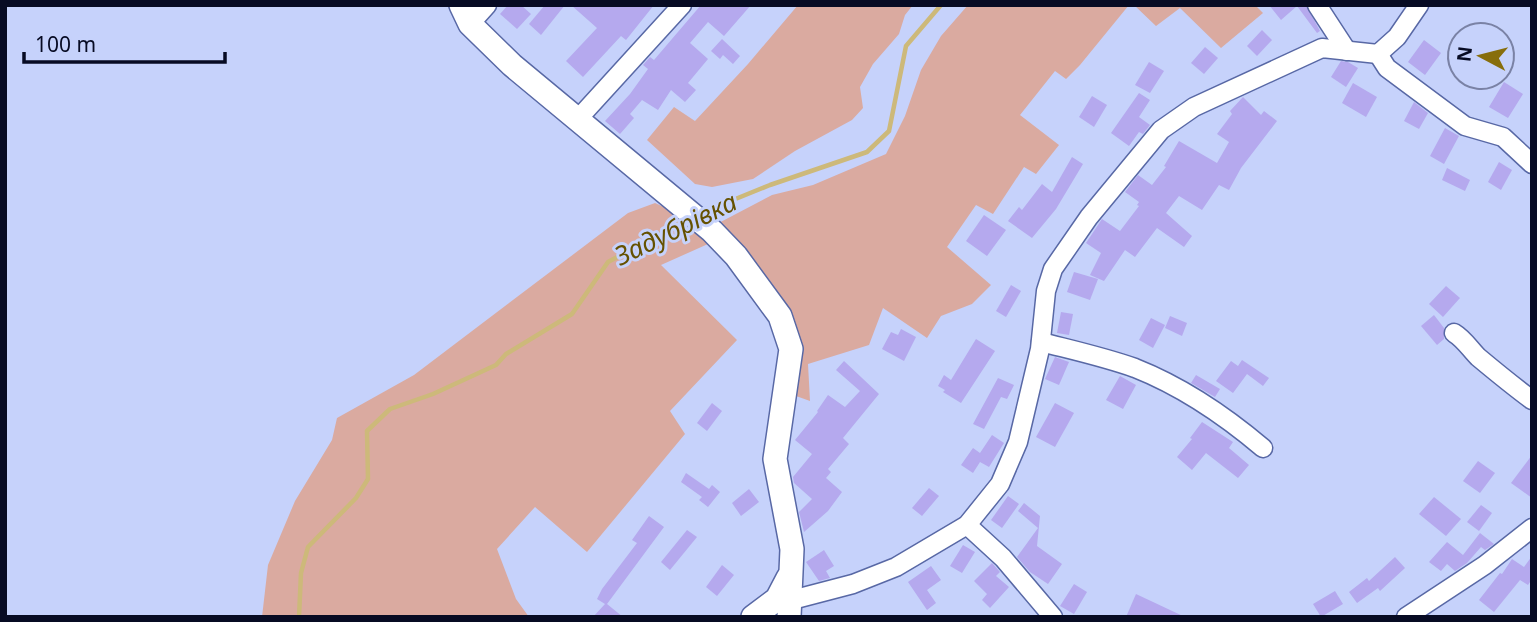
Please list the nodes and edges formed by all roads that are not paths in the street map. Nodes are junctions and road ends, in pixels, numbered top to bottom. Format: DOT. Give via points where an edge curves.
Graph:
graph roads {
  1 [pos="487,5"];
  2 [pos="682,5"];
  3 [pos="1317,5"];
  4 [pos="1419,5"];
  5 [pos="465,15"];
  6 [pos="1347,51"];
  7 [pos="1378,54"];
  8 [pos="577,120"];
  9 [pos="1532,164"];
  10 [pos="1454,333"];
  11 [pos="1041,342"];
  12 [pos="1532,400"];
  13 [pos="1263,448"];
  14 [pos="967,525"];
  15 [pos="1532,528"];
  16 [pos="790,576"];
  17 [pos="789,609"];
  18 [pos="753,617"];
  19 [pos="1053,617"];
  20 [pos="1406,617"];
  1 -- 5 [label="street"];
  2 -- 8 [label="street"];
  3 -- 6 [label="street"];
  4 -- 7 [label="street" via="1397,37"];
  5 -- 8 [label="main road" via="512,65"];
  6 -- 7 [label="street"];
  6 -- 11 [label="street" via="1322,48 1194,107 1161,130 1089,217 1054,269 1046,291"];
  7 -- 9 [label="street" via="1387,68 1465,126 1503,137"];
  8 -- 16 [label="main road" via="712,231 780,316 787,332 790,368 775,459 792,549"];
  10 -- 12 [label="street"];
  11 -- 13 [label="street" via="1158,378 1223,414"];
  11 -- 14 [label="street" via="1011,462 1000,484"];
  14 -- 17 [label="street" via="896,567"];
  14 -- 19 [label="street" via="1003,558"];
  15 -- 20 [label="street"];
  16 -- 17 [label="main road"];
  16 -- 18 [label="main road" via="777,599"];
}
